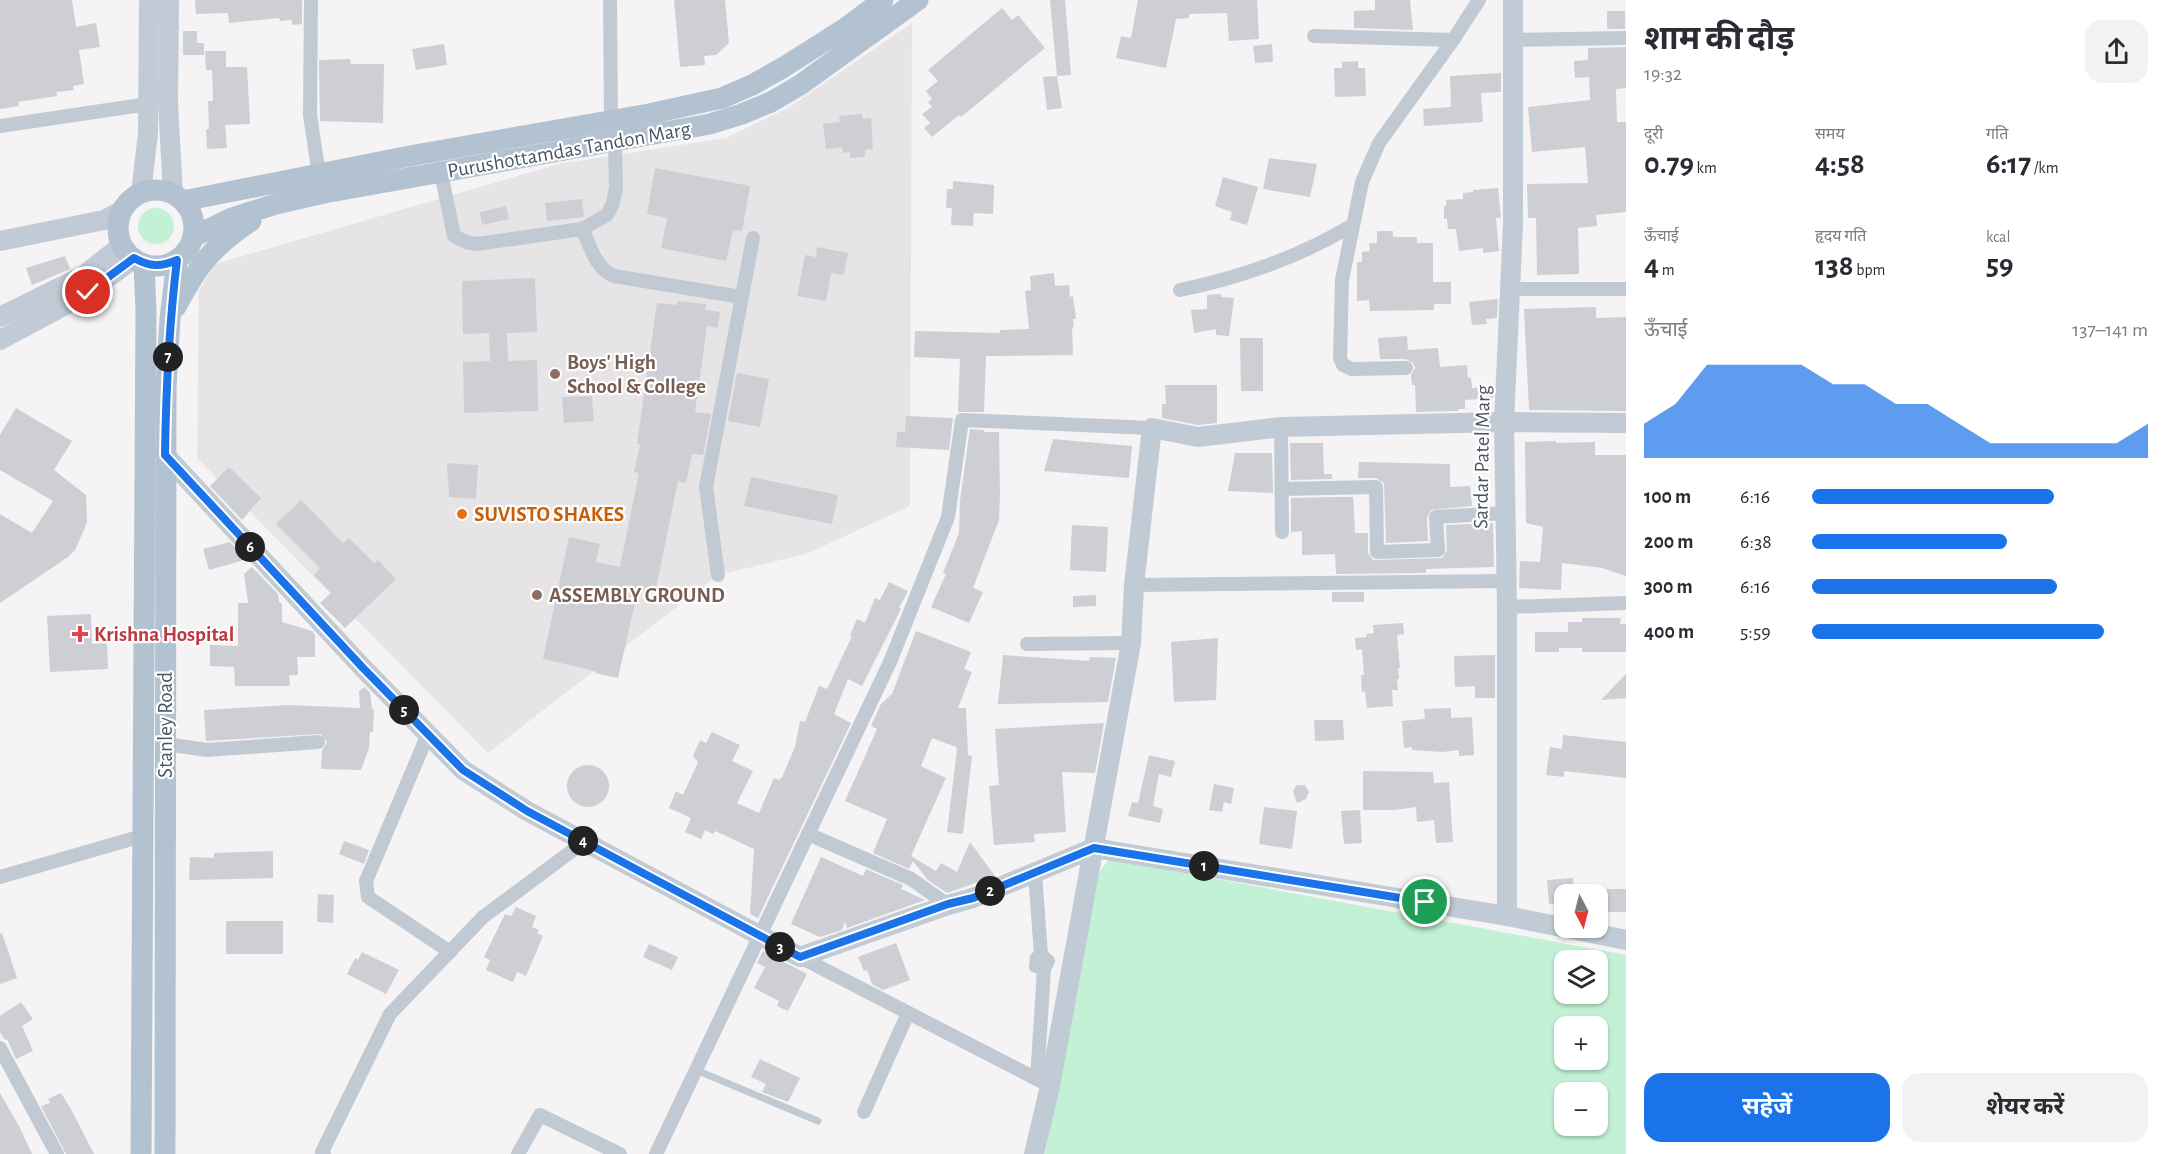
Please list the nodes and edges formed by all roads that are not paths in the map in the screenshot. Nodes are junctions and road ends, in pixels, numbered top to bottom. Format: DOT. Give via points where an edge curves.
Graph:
graph roads {
  1 [pos="149,0"];
  2 [pos="169,0"];
  3 [pos="311,0"];
  4 [pos="610,0"];
  5 [pos="883,0"];
  6 [pos="918,0"];
  7 [pos="1479,0"];
  8 [pos="1513,0"];
  9 [pos="1314,36"];
  10 [pos="1626,38"];
  11 [pos="1453,40"];
  12 [pos="1513,40"];
  13 [pos="148,104"];
  14 [pos="611,121"];
  15 [pos="0,126"];
  16 [pos="615,142"];
  17 [pos="441,172"];
  18 [pos="319,175"];
  19 [pos="141,193"];
  20 [pos="178,197"];
  21 [pos="276,204"];
  22 [pos="123,210"];
  23 [pos="1352,226"];
  24 [pos="582,229"];
  25 [pos="194,237"];
  26 [pos="753,238"];
  27 [pos="0,241"];
  28 [pos="133,256"];
  29 [pos="177,260"];
  30 [pos="1511,289"];
  31 [pos="1626,289"];
  32 [pos="1180,290"];
  33 [pos="741,297"];
  34 [pos="0,317"];
  35 [pos="170,319"];
  36 [pos="0,340"];
  37 [pos="1406,368"];
  38 [pos="1504,422"];
  39 [pos="1626,423"];
  40 [pos="1281,427"];
  41 [pos="1152,428"];
  42 [pos="165,455"];
  43 [pos="1282,489"];
  44 [pos="1505,513"];
  45 [pos="1282,532"];
  46 [pos="718,575"];
  47 [pos="1505,581"];
  48 [pos="1134,585"];
  49 [pos="1626,603"];
  50 [pos="1507,607"];
  51 [pos="1131,643"];
  52 [pos="1027,644"];
  53 [pos="428,734"];
  54 [pos="318,742"];
  55 [pos="165,744"];
  56 [pos="808,834"];
  57 [pos="142,836"];
  58 [pos="584,842"];
  59 [pos="1094,848"];
  60 [pos="1035,873"];
  61 [pos="0,877"];
  62 [pos="948,904"];
  63 [pos="1507,916"];
  64 [pos="759,937"];
  65 [pos="1626,940"];
  66 [pos="450,952"];
  67 [pos="800,957"];
  68 [pos="1044,962"];
  69 [pos="1073,966"];
  70 [pos="908,1013"];
  71 [pos="0,1048"];
  72 [pos="696,1070"];
  73 [pos="1044,1083"];
  74 [pos="864,1112"];
  75 [pos="818,1121"];
  76 [pos="57,1154"];
  77 [pos="141,1154"];
  78 [pos="165,1154"];
  79 [pos="324,1154"];
  80 [pos="518,1154"];
  81 [pos="620,1154"];
  82 [pos="656,1154"];
  83 [pos="1035,1154"];
  1 -- 13 [label="street"];
  2 -- 20 [label="street" via="168,103"];
  3 -- 18 [label="street" via="310,115"];
  4 -- 14 [label="street"];
  5 -- 14 [label="main road, Purushottamdas Tandon Marg" via="847,27 752,85 712,100"];
  6 -- 16 [label="main road, Purushottamdas Tandon Marg" via="771,102 710,124"];
  7 -- 11 [label="street"];
  8 -- 12 [label="street, Sardar Patel Marg"];
  9 -- 11 [label="street"];
  10 -- 12 [label="street"];
  11 -- 23 [label="street" via="1379,142 1362,182"];
  12 -- 30 [label="street, Sardar Patel Marg"];
  13 -- 15 [label="street"];
  13 -- 19 [label="street"];
  14 -- 18 [label="main road, Purushottamdas Tandon Marg"];
  16 -- 17 [label="main road, Purushottamdas Tandon Marg"];
  16 -- 24 [label="street" via="614,203 607,215"];
  17 -- 21 [label="main road, Purushottamdas Tandon Marg"];
  17 -- 24 [label="street" via="454,236 466,242 477,244"];
  18 -- 20 [label="main road, Purushottamdas Tandon Marg"];
  19 -- 20 [label="main road" via="151,190"];
  19 -- 22 [label="main road"];
  20 -- 25 [label="main road" via="191,212"];
  21 -- 25 [label="main road, Purushottamdas Tandon Marg" via="232,218"];
  21 -- 35 [label="main road" via="208,254"];
  22 -- 27 [label="street" via="104,220"];
  22 -- 28 [label="main road" via="118,227"];
  23 -- 32 [label="street" via="1321,244 1269,264 1216,283"];
  23 -- 37 [label="street" via="1342,280 1340,358 1343,365 1352,369"];
  24 -- 33 [label="street" via="600,268 614,276"];
  25 -- 29 [label="main road"];
  26 -- 33 [label="street"];
  28 -- 29 [label="main road" via="155,266"];
  28 -- 34 [label="street"];
  28 -- 36 [label="street" via="88,292"];
  28 -- 57 [label="main road, Stanley Road" via="146,339"];
  29 -- 35 [label="main road, Stanley Road"];
  30 -- 31 [label="street"];
  30 -- 38 [label="street, Sardar Patel Marg"];
  33 -- 46 [label="street" via="706,487"];
  35 -- 42 [label="main road, Stanley Road"];
  38 -- 39 [label="street"];
  38 -- 40 [label="street"];
  38 -- 44 [label="street, Sardar Patel Marg"];
  40 -- 41 [label="street" via="1198,437"];
  40 -- 43 [label="street"];
  41 -- 48 [label="street"];
  41 -- 56 [label="street" via="962,420 948,517 890,662"];
  42 -- 53 [label="street"];
  42 -- 55 [label="main road, Stanley Road"];
  43 -- 44 [label="street" via="1376,487 1377,552 1438,550 1436,517"];
  43 -- 45 [label="street"];
  44 -- 47 [label="street, Sardar Patel Marg"];
  47 -- 48 [label="street"];
  47 -- 50 [label="street, Sardar Patel Marg"];
  48 -- 51 [label="street"];
  49 -- 50 [label="street"];
  50 -- 63 [label="street, Sardar Patel Marg"];
  51 -- 52 [label="street"];
  51 -- 59 [label="street"];
  53 -- 58 [label="street" via="463,770"];
  53 -- 66 [label="street" via="366,881 368,897"];
  54 -- 55 [label="street" via="207,750"];
  55 -- 78 [label="main road, Stanley Road"];
  56 -- 62 [label="street" via="911,879"];
  56 -- 64 [label="street"];
  57 -- 61 [label="street"];
  57 -- 77 [label="main road, Stanley Road"];
  58 -- 64 [label="street"];
  58 -- 66 [label="street" via="483,917"];
  59 -- 60 [label="street"];
  59 -- 63 [label="street"];
  59 -- 69 [label="street"];
  60 -- 62 [label="street"];
  60 -- 68 [label="street"];
  62 -- 67 [label="street"];
  63 -- 65 [label="street"];
  64 -- 67 [label="street"];
  64 -- 72 [label="street"];
  66 -- 79 [label="street" via="390,1014 321,1152"];
  67 -- 70 [label="street"];
  68 -- 69 [label="street"];
  68 -- 73 [label="street"];
  69 -- 73 [label="street"];
  70 -- 73 [label="street"];
  70 -- 74 [label="street"];
  71 -- 76 [label="street"];
  72 -- 75 [label="lane"];
  72 -- 82 [label="street"];
  73 -- 83 [label="street"];
  80 -- 81 [label="street" via="540,1115"];
}
